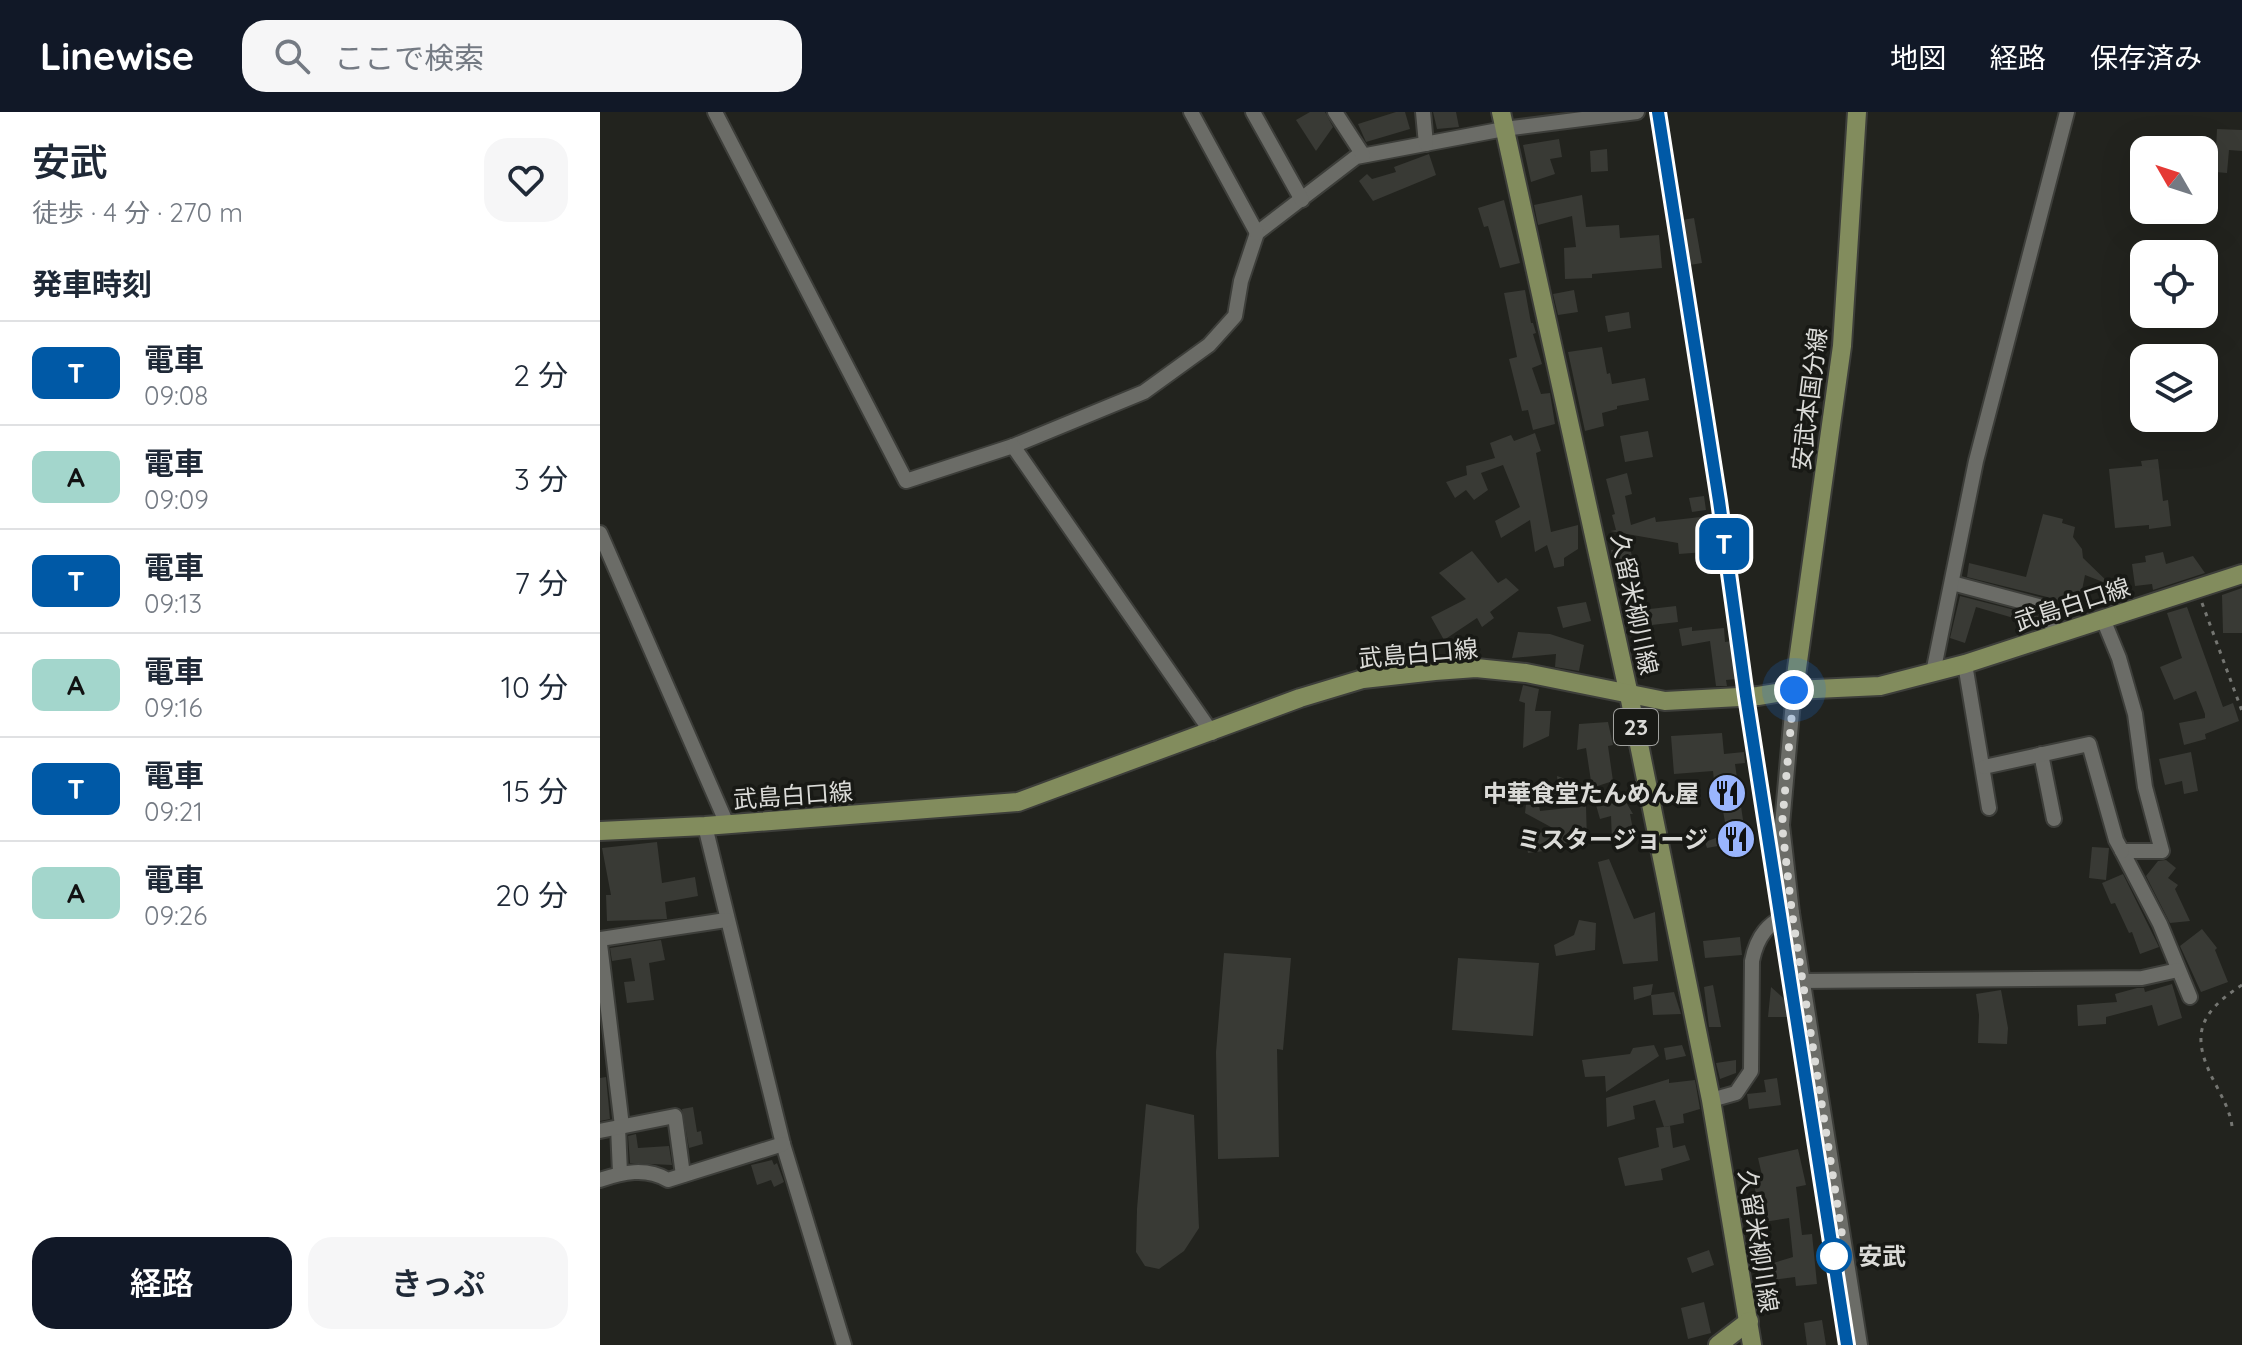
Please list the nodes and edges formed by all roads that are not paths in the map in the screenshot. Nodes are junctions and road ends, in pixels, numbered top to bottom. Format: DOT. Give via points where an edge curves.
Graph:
graph roads {
  1 [pos="715,112"];
  2 [pos="1191,112"];
  3 [pos="1253,112"];
  4 [pos="1335,112"];
  5 [pos="1423,112"];
  6 [pos="1637,112"];
  7 [pos="1857,112"];
  8 [pos="2067,112"];
  9 [pos="1503,121"];
  10 [pos="1426,144"];
  11 [pos="1363,155"];
  12 [pos="1302,200"];
  13 [pos="1257,233"];
  14 [pos="1013,446"];
  15 [pos="600,533"];
  16 [pos="2242,574"];
  17 [pos="1952,583"];
  18 [pos="2103,619"];
  19 [pos="2055,635"];
  20 [pos="1965,664"];
  21 [pos="1933,673"];
  22 [pos="1794,690"];
  23 [pos="1629,695"];
  24 [pos="1212,733"];
  25 [pos="2041,754"];
  26 [pos="1984,767"];
  27 [pos="1989,808"];
  28 [pos="2054,819"];
  29 [pos="727,824"];
  30 [pos="705,826"];
  31 [pos="600,831"];
  32 [pos="2122,851"];
  33 [pos="1792,913"];
  34 [pos="726,920"];
  35 [pos="600,942"];
  36 [pos="2178,970"];
  37 [pos="1802,981"];
  38 [pos="2190,997"];
  39 [pos="607,1067"];
  40 [pos="1711,1100"];
  41 [pos="620,1126"];
  42 [pos="600,1131"];
  43 [pos="783,1144"];
  44 [pos="620,1173"];
  45 [pos="683,1175"];
  46 [pos="600,1180"];
  47 [pos="1749,1321"];
  48 [pos="844,1345"];
  49 [pos="1718,1345"];
  50 [pos="1752,1345"];
  51 [pos="1860,1345"];
  1 -- 14 [label="street" via="906,481"];
  2 -- 13 [label="street"];
  3 -- 12 [label="street"];
  4 -- 11 [label="street"];
  5 -- 10 [label="street"];
  6 -- 9 [label="street"];
  7 -- 22 [label="main road, 安武本国分線" via="1842,346"];
  8 -- 17 [label="street" via="1976,461"];
  9 -- 10 [label="street"];
  9 -- 23 [label="main road, 久留米柳川線 / 23"];
  10 -- 11 [label="street"];
  11 -- 12 [label="street"];
  12 -- 13 [label="street"];
  13 -- 14 [label="street" via="1235,316 1209,345 1144,392"];
  14 -- 24 [label="street"];
  15 -- 29 [label="street"];
  16 -- 18 [label="main road, 武島白口線"];
  17 -- 19 [label="street" via="2046,608"];
  17 -- 21 [label="street"];
  18 -- 19 [label="main road, 武島白口線"];
  18 -- 32 [label="street" via="2135,714 2145,787 2162,851"];
  19 -- 20 [label="main road, 武島白口線"];
  20 -- 21 [label="main road, 武島白口線"];
  20 -- 26 [label="street"];
  21 -- 22 [label="main road, 武島白口線" via="1880,686"];
  22 -- 23 [label="main road, 武島白口線" via="1665,701"];
  22 -- 33 [label="street" via="1782,825"];
  23 -- 24 [label="main road, 武島白口線" via="1526,673 1435,671 1363,679"];
  23 -- 40 [label="main road, 久留米柳川線 / 23"];
  24 -- 29 [label="main road, 武島白口線" via="1018,802"];
  25 -- 26 [label="street"];
  25 -- 28 [label="street"];
  25 -- 32 [label="street" via="2089,744"];
  26 -- 27 [label="street"];
  29 -- 30 [label="main road, 武島白口線"];
  30 -- 31 [label="main road, 武島白口線"];
  30 -- 34 [label="street"];
  32 -- 36 [label="street"];
  33 -- 37 [label="street"];
  33 -- 40 [label="street" via="1765,929 1755,944 1751,1071 1736,1093"];
  34 -- 35 [label="street"];
  34 -- 43 [label="street"];
  35 -- 39 [label="street"];
  36 -- 37 [label="street" via="2142,978"];
  36 -- 38 [label="street"];
  37 -- 51 [label="street"];
  39 -- 41 [label="street"];
  40 -- 47 [label="main road, 久留米柳川線 / 23"];
  41 -- 42 [label="street"];
  41 -- 44 [label="street"];
  41 -- 45 [label="street" via="675,1116"];
  43 -- 45 [label="street"];
  43 -- 48 [label="street"];
  44 -- 45 [label="street" via="654,1172 668,1180"];
  44 -- 46 [label="street"];
  47 -- 49 [label="main road"];
  47 -- 50 [label="main road, 久留米柳川線 / 23"];
}
